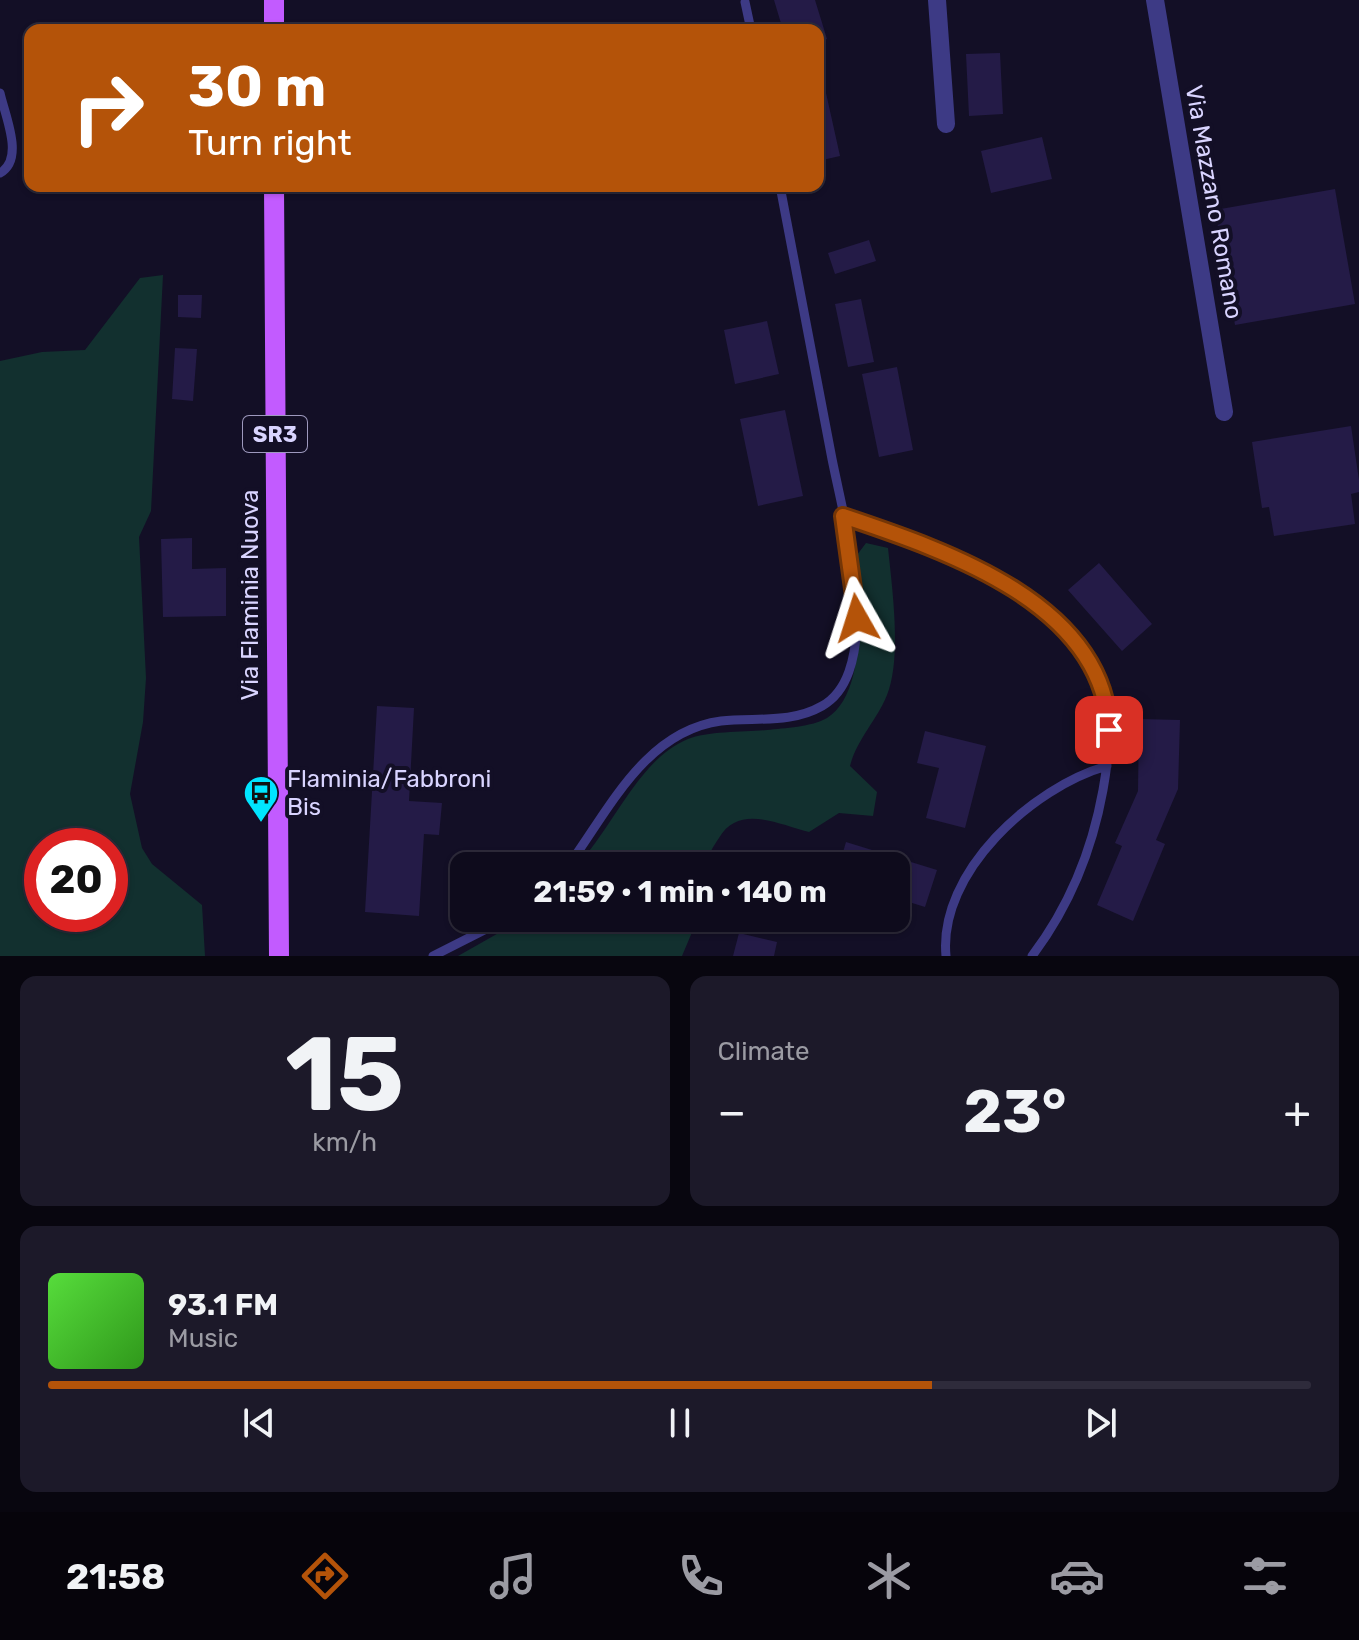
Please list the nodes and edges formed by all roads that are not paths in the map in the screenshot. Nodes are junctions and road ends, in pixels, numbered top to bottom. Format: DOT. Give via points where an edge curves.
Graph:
graph roads {
  1 [pos="274,0"];
  2 [pos="937,0"];
  3 [pos="1155,0"];
  4 [pos="745,2"];
  5 [pos="274,24"];
  6 [pos="750,24"];
  7 [pos="0,93"];
  8 [pos="946,124"];
  9 [pos="0,173"];
  10 [pos="274,192"];
  11 [pos="781,192"];
  12 [pos="1224,412"];
  13 [pos="843,516"];
  14 [pos="1107,766"];
  15 [pos="578,852"];
  16 [pos="480,932"];
  17 [pos="279,956"];
  18 [pos="433,956"];
  19 [pos="946,956"];
  20 [pos="1032,956"];
  1 -- 5 [label="main road"];
  2 -- 8 [label="street"];
  3 -- 12 [label="street, Via Mazzano Romano"];
  4 -- 6 [label="lane"];
  7 -- 9 [label="lane" via="14,154"];
  10 -- 17 [label="main road, Via Flaminia Nuova / SR3"];
  11 -- 13 [label="lane"];
  13 -- 14 [label="lane" via="909,539 1002,583 1061,626 1101,681 1108,718"];
  13 -- 15 [label="lane" via="857,628 850,667 838,692 805,714 709,723 667,741 638,768"];
  14 -- 19 [label="lane" via="1047,792 986,850 948,918"];
  14 -- 20 [label="lane" via="1086,857 1064,906"];
  16 -- 18 [label="lane"];
}
